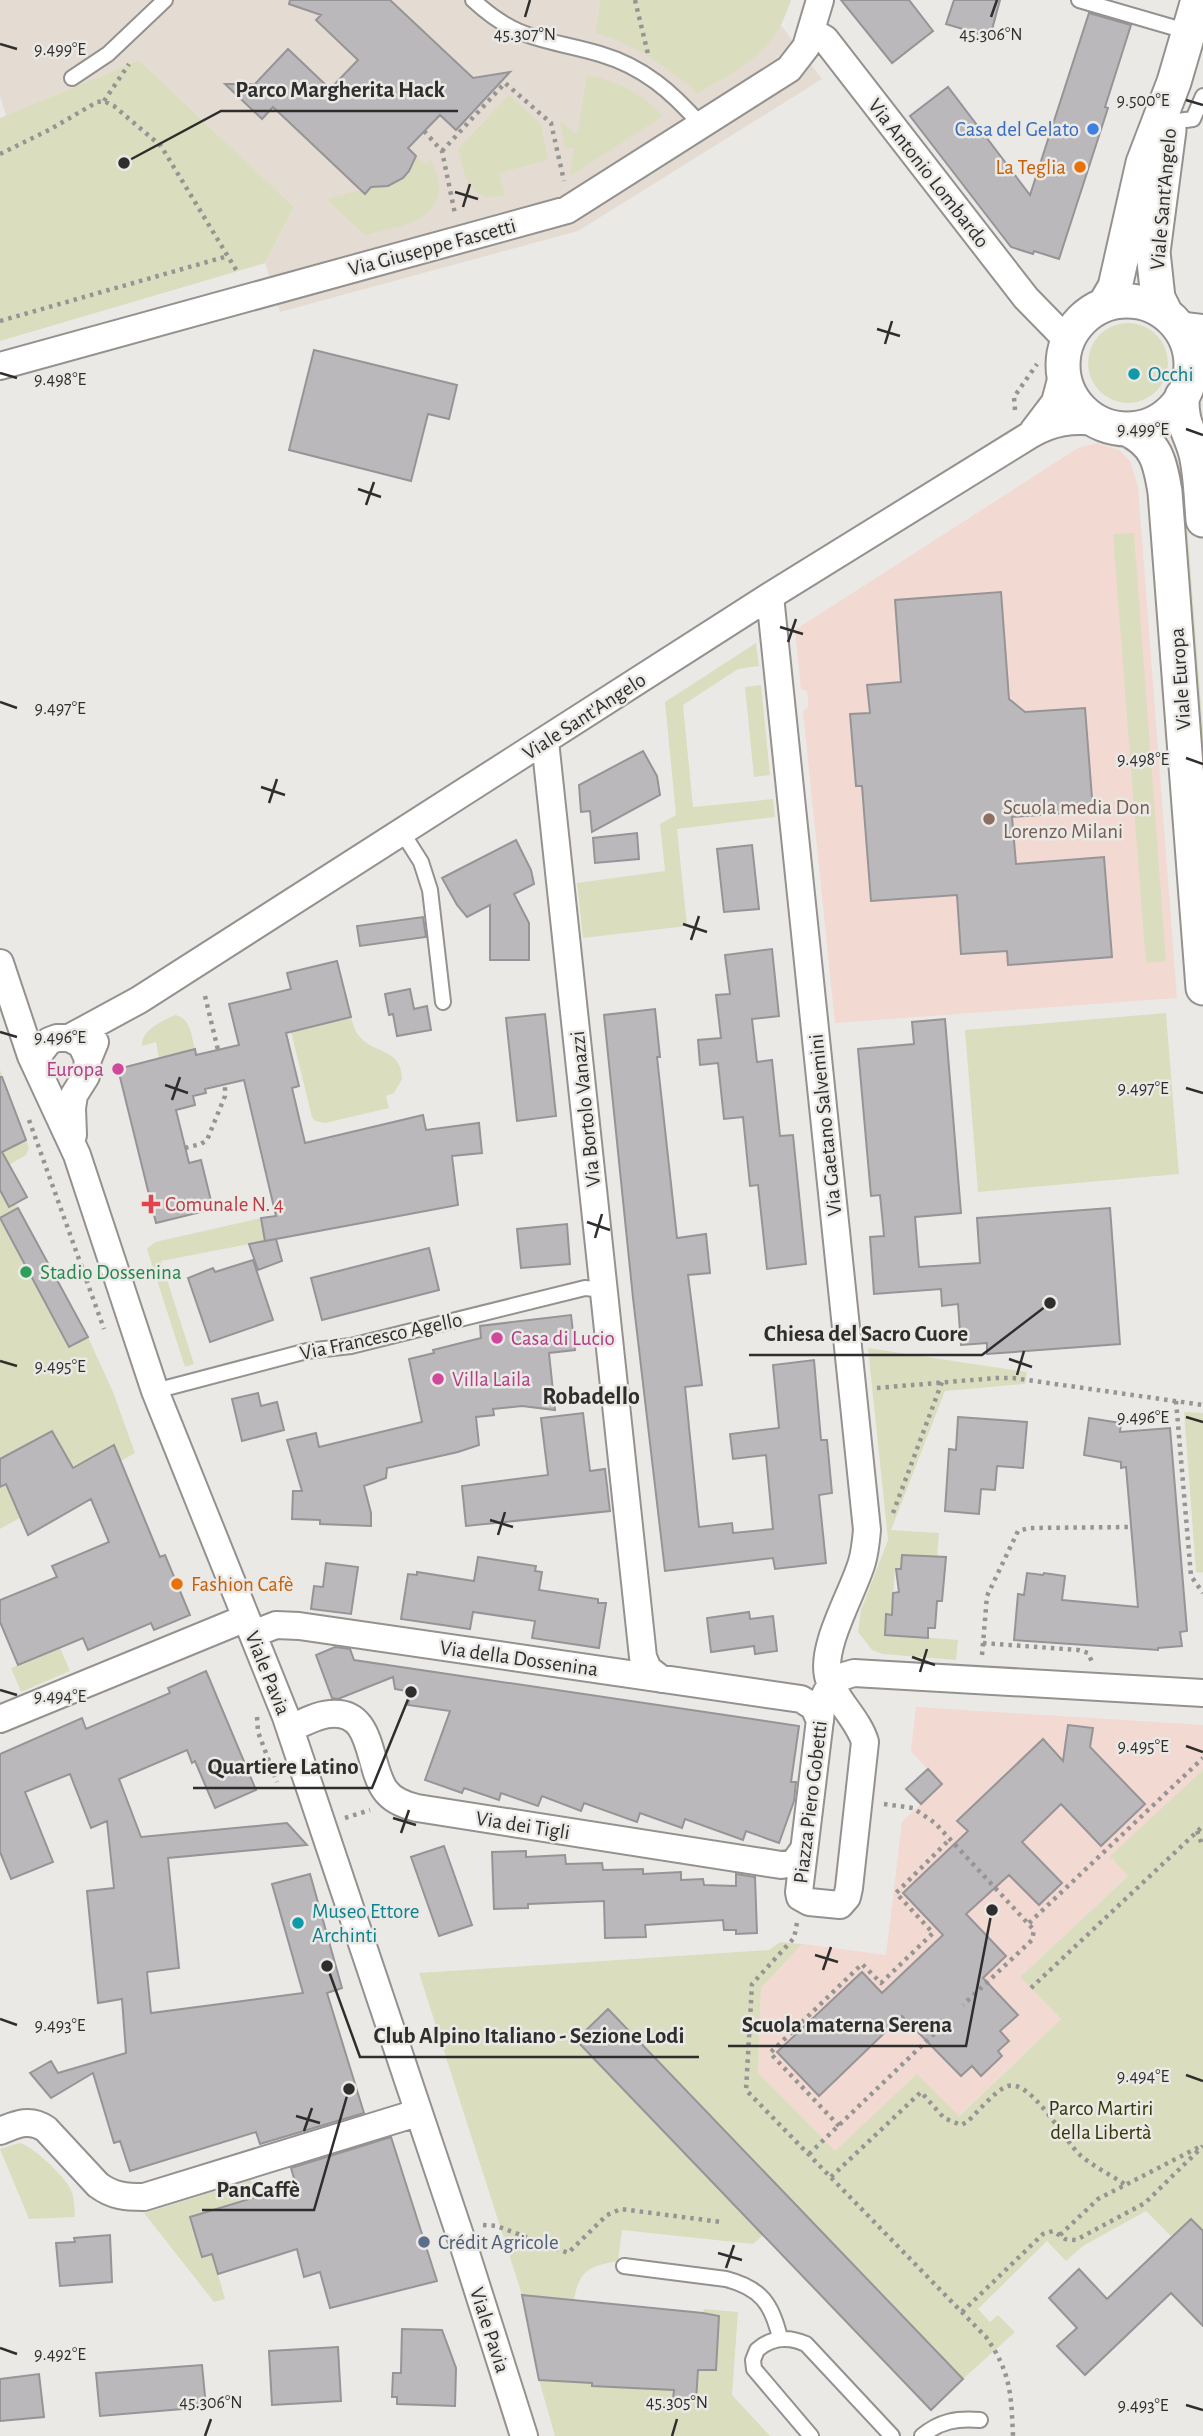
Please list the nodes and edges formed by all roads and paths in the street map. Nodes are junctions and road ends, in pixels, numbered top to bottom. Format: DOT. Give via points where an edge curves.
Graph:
graph roads {
  1 [pos="165,0"];
  2 [pos="472,0"];
  3 [pos="635,0"];
  4 [pos="820,0"];
  5 [pos="1079,0"];
  6 [pos="1195,25"];
  7 [pos="811,31"];
  8 [pos="72,78"];
  9 [pos="653,80"];
  10 [pos="1189,89"];
  11 [pos="701,125"];
  12 [pos="424,131"];
  13 [pos="442,150"];
  14 [pos="0,154"];
  15 [pos="450,188"];
  16 [pos="566,192"];
  17 [pos="228,256"];
  18 [pos="243,284"];
  19 [pos="1105,304"];
  20 [pos="0,321"];
  21 [pos="1181,321"];
  22 [pos="1066,356"];
  23 [pos="0,366"];
  24 [pos="1192,372"];
  25 [pos="1112,425"];
  26 [pos="1030,435"];
  27 [pos="1203,520"];
  28 [pos="770,596"];
  29 [pos="545,741"];
  30 [pos="401,832"];
  31 [pos="1,970"];
  32 [pos="1203,988"];
  33 [pos="205,996"];
  34 [pos="139,1000"];
  35 [pos="443,1002"];
  36 [pos="20,1020"];
  37 [pos="61,1039"];
  38 [pos="218,1050"];
  39 [pos="84,1071"];
  40 [pos="40,1074"];
  41 [pos="225,1084"];
  42 [pos="25,1108"];
  43 [pos="185,1148"];
  44 [pos="77,1155"];
  45 [pos="605,1297"];
  46 [pos="108,1339"];
  47 [pos="942,1382"];
  48 [pos="852,1390"];
  49 [pos="155,1391"];
  50 [pos="1176,1401"];
  51 [pos="1203,1405"];
  52 [pos="1131,1527"];
  53 [pos="866,1541"];
  54 [pos="1203,1593"];
  55 [pos="249,1626"];
  56 [pos="983,1643"];
  57 [pos="836,1667"];
  58 [pos="661,1679"];
  59 [pos="981,1681"];
  60 [pos="1090,1688"];
  61 [pos="1203,1693"];
  62 [pos="788,1698"];
  63 [pos="256,1710"];
  64 [pos="0,1719"];
  65 [pos="820,1721"];
  66 [pos="290,1728"];
  67 [pos="1203,1758"];
  68 [pos="281,1791"];
  69 [pos="915,1809"];
  70 [pos="368,1810"];
  71 [pos="353,1815"];
  72 [pos="1203,1826"];
  73 [pos="1198,1832"];
  74 [pos="950,1839"];
  75 [pos="1203,1847"];
  76 [pos="804,1849"];
  77 [pos="800,1897"];
  78 [pos="1029,1923"];
  79 [pos="1031,1988"];
  80 [pos="963,2005"];
  81 [pos="937,2031"];
  82 [pos="417,2113"];
  83 [pos="839,2126"];
  84 [pos="7,2128"];
  85 [pos="1203,2146"];
  86 [pos="809,2154"];
  87 [pos="831,2177"];
  88 [pos="1126,2185"];
  89 [pos="721,2222"];
  90 [pos="480,2226"];
  91 [pos="1060,2235"];
  92 [pos="624,2266"];
  93 [pos="962,2312"];
  94 [pos="780,2338"];
  95 [pos="980,2420"];
  96 [pos="524,2436"];
  97 [pos="811,2436"];
  98 [pos="892,2436"];
  99 [pos="922,2436"];
  100 [pos="1013,2436"];
  1 -- 8 [label="lane" via="108,54"];
  2 -- 9 [label="lane" via="525,36 602,55"];
  3 -- 9 [label="path"];
  4 -- 7 [label="street"];
  5 -- 6 [label="lane"];
  6 -- 10 [label="street, Viale Sant’Angelo"];
  7 -- 11 [label="street, Via Giuseppe Fascetti" via="801,57 789,69"];
  7 -- 22 [label="street, Via Antonio Lombardo" via="825,39"];
  9 -- 11 [label="lane"];
  10 -- 19 [label="street, Viale Sant’Angelo" via="1143,163 1115,287"];
  10 -- 21 [label="street, Viale Sant’Angelo" via="1170,122 1153,253 1158,298"];
  11 -- 23 [label="street, Via Giuseppe Fascetti" via="567,210"];
  12 -- 13 [label="path"];
  13 -- 15 [label="path"];
  13 -- 16 [label="path" via="505,83 551,123"];
  14 -- 17 [label="path" via="104,101 161,146"];
  17 -- 18 [label="path"];
  17 -- 20 [label="path"];
  19 -- 21 [label="street" via="1147,304"];
  19 -- 22 [label="street" via="1072,331"];
  21 -- 24 [label="street"];
  22 -- 25 [label="street" via="1068,392 1080,410"];
  22 -- 26 [label="street, Viale Sant'Angelo" via="1055,402"];
  24 -- 25 [label="street" via="1174,408 1158,422 1138,429"];
  24 -- 27 [label="street" via="1182,419 1198,465"];
  25 -- 26 [label="street, Viale Sant'Angelo" via="1082,420 1055,423"];
  25 -- 32 [label="street, Viale Europa" via="1140,435 1161,467"];
  26 -- 28 [label="street, Viale Sant'Angelo"];
  28 -- 29 [label="street, Viale Sant'Angelo"];
  28 -- 48 [label="street, Via Gaetano Salvemini"];
  29 -- 30 [label="street, Viale Sant'Angelo"];
  29 -- 45 [label="street, Via Bortolo Vanazzi"];
  30 -- 34 [label="street, Viale Sant'Angelo"];
  30 -- 35 [label="lane" via="421,862 428,883"];
  31 -- 36 [label="street"];
  33 -- 38 [label="path"];
  34 -- 37 [label="street"];
  34 -- 39 [label="street" via="95,1042"];
  36 -- 37 [label="street" via="35,1034"];
  36 -- 40 [label="street"];
  37 -- 39 [label="street" via="81,1044"];
  37 -- 40 [label="street" via="43,1047"];
  39 -- 40 [label="street" via="64,1089"];
  39 -- 44 [label="street" via="71,1115"];
  40 -- 44 [label="street"];
  41 -- 43 [label="path" via="225,1096 207,1140"];
  42 -- 46 [label="path"];
  44 -- 49 [label="street, Viale Pavia"];
  45 -- 49 [label="lane, Via Francesco Agello" via="585,1288"];
  45 -- 58 [label="street, Via Bortolo Vanazzi" via="643,1657 648,1669"];
  47 -- 48 [label="path"];
  47 -- 50 [label="path" via="1013,1378"];
  47 -- 53 [label="path" via="887,1529"];
  48 -- 53 [label="street, Via Gaetano Salvemini"];
  49 -- 55 [label="street, Viale Pavia"];
  50 -- 51 [label="path"];
  50 -- 54 [label="path" via="1191,1576"];
  52 -- 56 [label="path" via="1018,1531 987,1596"];
  53 -- 57 [label="street, Via Gaetano Salvemini"];
  55 -- 58 [label="street, Via della Dossenina" via="299,1626"];
  55 -- 64 [label="street, Via della Dossenina"];
  55 -- 66 [label="street, Viale Pavia"];
  56 -- 59 [label="path"];
  56 -- 60 [label="path" via="1088,1653"];
  57 -- 59 [label="street"];
  57 -- 62 [label="street" via="805,1693"];
  57 -- 65 [label="street, Piazza Piero Gobetti"];
  57 -- 77 [label="street, Piazza Piero Gobetti" via="865,1742 849,1888 840,1905"];
  58 -- 62 [label="street, Via della Dossenina"];
  59 -- 60 [label="street"];
  60 -- 61 [label="street"];
  62 -- 65 [label="street, Via della Dossenina" via="808,1702"];
  63 -- 68 [label="path" via="258,1732"];
  65 -- 76 [label="street, Piazza Piero Gobetti"];
  66 -- 76 [label="street, Via dei Tigli" via="328,1714 353,1718 363,1731 385,1790 416,1808 781,1865 794,1863"];
  66 -- 82 [label="street, Viale Pavia"];
  67 -- 78 [label="path"];
  69 -- 74 [label="path"];
  70 -- 71 [label="path"];
  72 -- 73 [label="path"];
  73 -- 75 [label="path"];
  73 -- 79 [label="path"];
  74 -- 78 [label="path"];
  74 -- 83 [label="path" via="896,1893 933,1933 881,1983 862,1964 769,2053"];
  76 -- 77 [label="street, Piazza Piero Gobetti"];
  77 -- 86 [label="path" via="794,1938 752,1984 746,2090"];
  78 -- 80 [label="path" via="1035,1933 1032,1940"];
  81 -- 83 [label="path"];
  82 -- 84 [label="street" via="144,2197 108,2192 39,2124 24,2122"];
  82 -- 96 [label="street, Viale Pavia"];
  83 -- 86 [label="path"];
  85 -- 88 [label="path"];
  85 -- 91 [label="path" via="1145,2203 1076,2240"];
  86 -- 87 [label="path"];
  87 -- 88 [label="path" via="920,2092 944,2118 961,2125 999,2091 1014,2085 1032,2095 1081,2155"];
  87 -- 93 [label="path"];
  88 -- 91 [label="path" via="1091,2204"];
  89 -- 90 [label="path" via="621,2209 607,2215 568,2253 497,2226"];
  91 -- 93 [label="path" via="1053,2231 1043,2234"];
  92 -- 94 [label="lane" via="726,2279 748,2287 770,2308"];
  93 -- 100 [label="path" via="986,2337 1005,2369"];
  94 -- 97 [label="lane" via="757,2350 754,2369"];
  94 -- 98 [label="lane" via="806,2344"];
  95 -- 99 [label="lane" via="953,2420"];
}
